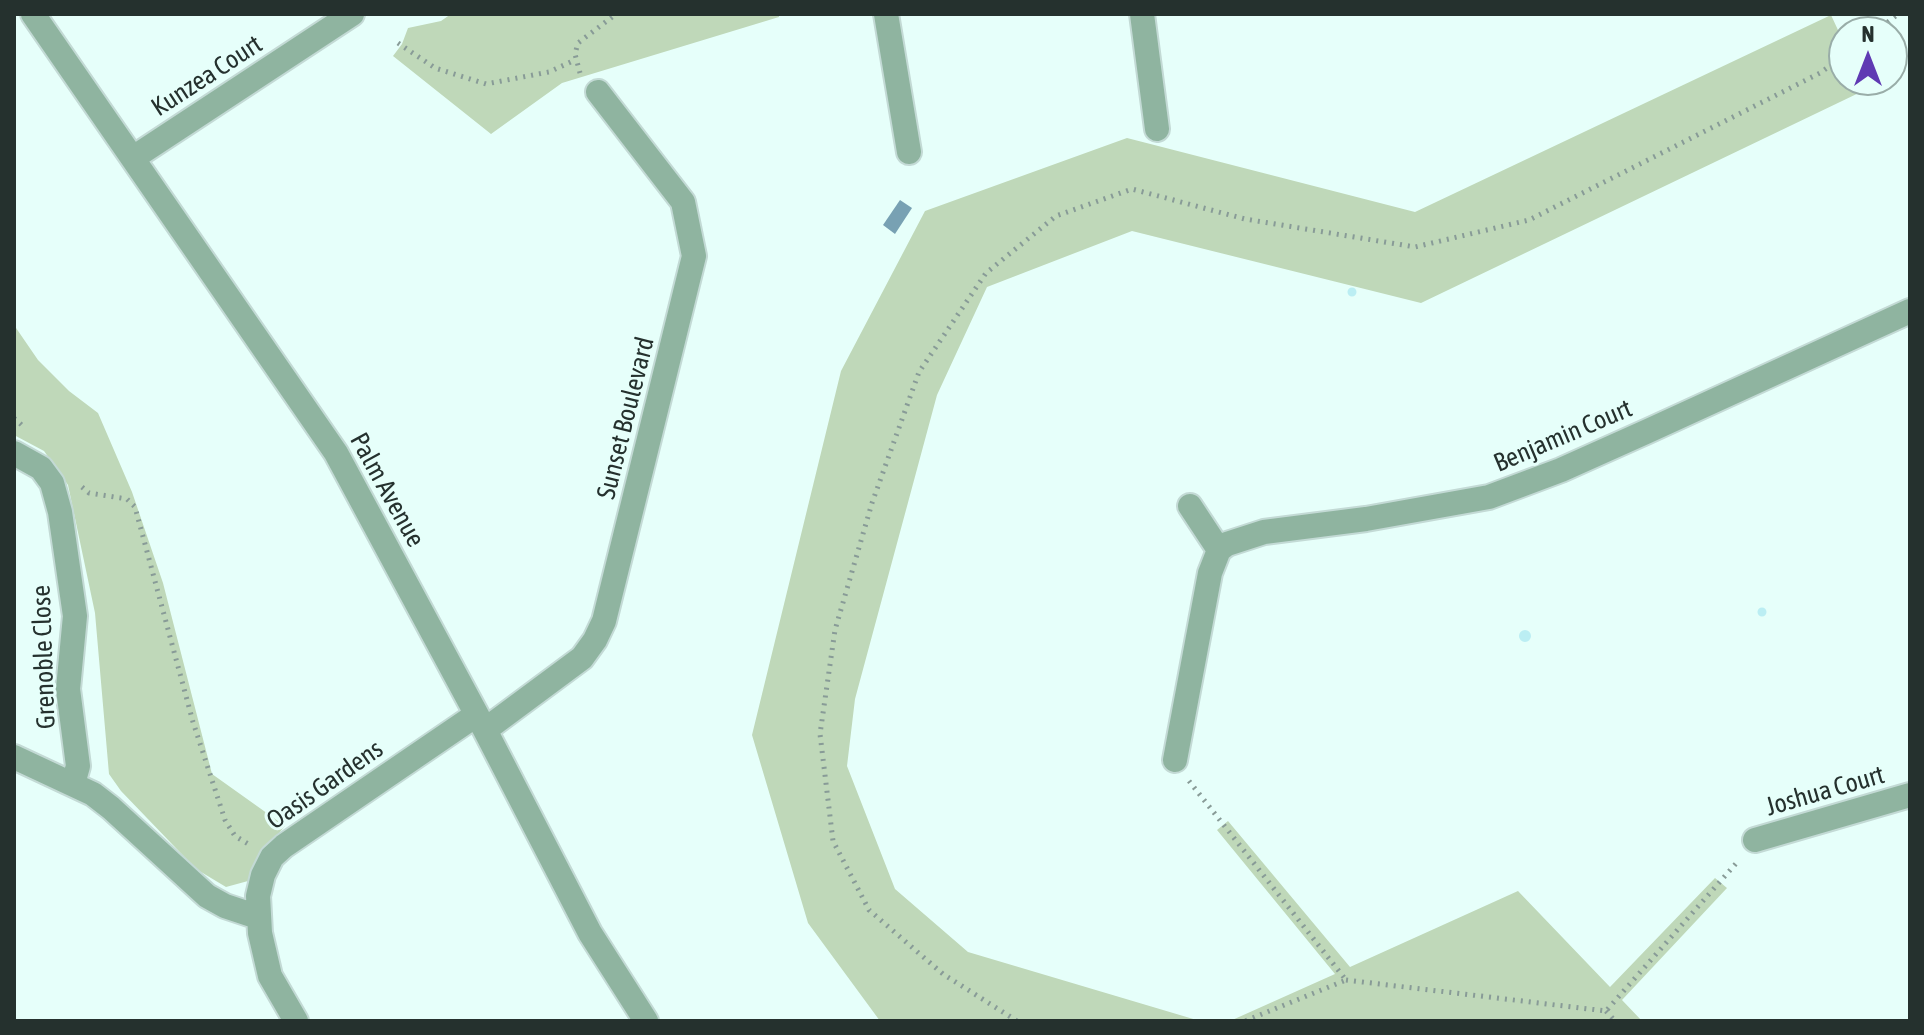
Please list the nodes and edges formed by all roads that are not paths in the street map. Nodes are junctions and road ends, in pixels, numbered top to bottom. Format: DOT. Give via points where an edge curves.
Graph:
graph roads {
  1 [pos="33,14"];
  2 [pos="352,14"];
  3 [pos="886,14"];
  4 [pos="1142,14"];
  5 [pos="598,92"];
  6 [pos="1157,129"];
  7 [pos="909,152"];
  8 [pos="133,158"];
  9 [pos="1910,311"];
  10 [pos="14,453"];
  11 [pos="1190,506"];
  12 [pos="1219,550"];
  13 [pos="481,722"];
  14 [pos="14,757"];
  15 [pos="1175,760"];
  16 [pos="73,784"];
  17 [pos="1910,795"];
  18 [pos="1755,840"];
  19 [pos="258,917"];
  20 [pos="296,1021"];
  21 [pos="646,1021"];
  1 -- 8 [label="street, Palm Avenue"];
  2 -- 8 [label="street, Kunzea Court"];
  3 -- 7 [label="street"];
  4 -- 6 [label="street"];
  5 -- 13 [label="street, Sunset Boulevard" via="683,202 694,256 604,621 582,658"];
  8 -- 13 [label="street, Palm Avenue" via="336,453"];
  9 -- 12 [label="street, Benjamin Court" via="1561,470 1489,497 1264,532"];
  10 -- 16 [label="street, Grenoble Close" via="41,468 52,483 60,512 75,616 68,689 78,766"];
  11 -- 12 [label="street"];
  12 -- 15 [label="street" via="1210,573"];
  13 -- 19 [label="street, Oasis Gardens" via="284,846 263,875"];
  13 -- 21 [label="street, Palm Avenue" via="590,933"];
  14 -- 16 [label="street, Grenoble Close"];
  16 -- 19 [label="street, Grenoble Close" via="111,808 207,896"];
  17 -- 18 [label="street, Joshua Court"];
  19 -- 20 [label="street, Oasis Gardens" via="270,976"];
}
